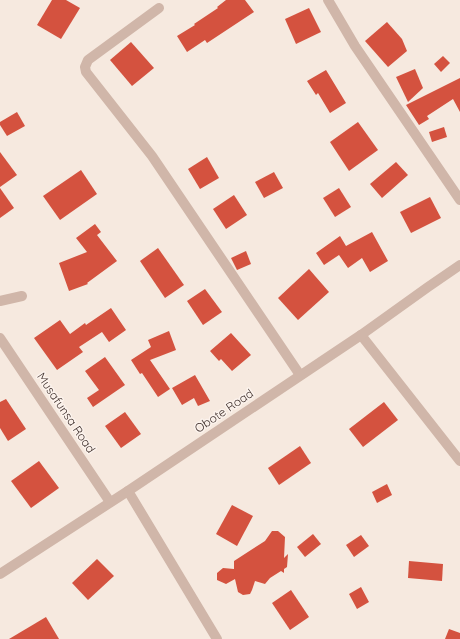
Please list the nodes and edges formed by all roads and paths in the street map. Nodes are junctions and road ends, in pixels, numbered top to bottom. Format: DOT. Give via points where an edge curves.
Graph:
graph roads {
  1 [pos="328,0"];
  2 [pos="159,8"];
  3 [pos="460,200"];
  4 [pos="460,265"];
  5 [pos="22,296"];
  6 [pos="0,301"];
  7 [pos="361,335"];
  8 [pos="0,338"];
  9 [pos="300,375"];
  10 [pos="460,461"];
  11 [pos="128,491"];
  12 [pos="110,502"];
  13 [pos="0,574"];
  14 [pos="217,639"];
  1 -- 3 [label="street" via="355,46"];
  2 -- 9 [label="street" via="88,60 86,72 152,156"];
  4 -- 7 [label="street, Obote Road"];
  5 -- 6 [label="street"];
  7 -- 9 [label="street, Obote Road"];
  7 -- 10 [label="street"];
  8 -- 12 [label="street, Musafunsa Road"];
  9 -- 11 [label="street, Obote Road"];
  11 -- 12 [label="street, Obote Road"];
  11 -- 14 [label="street"];
  12 -- 13 [label="street, Obote Road"];
}
